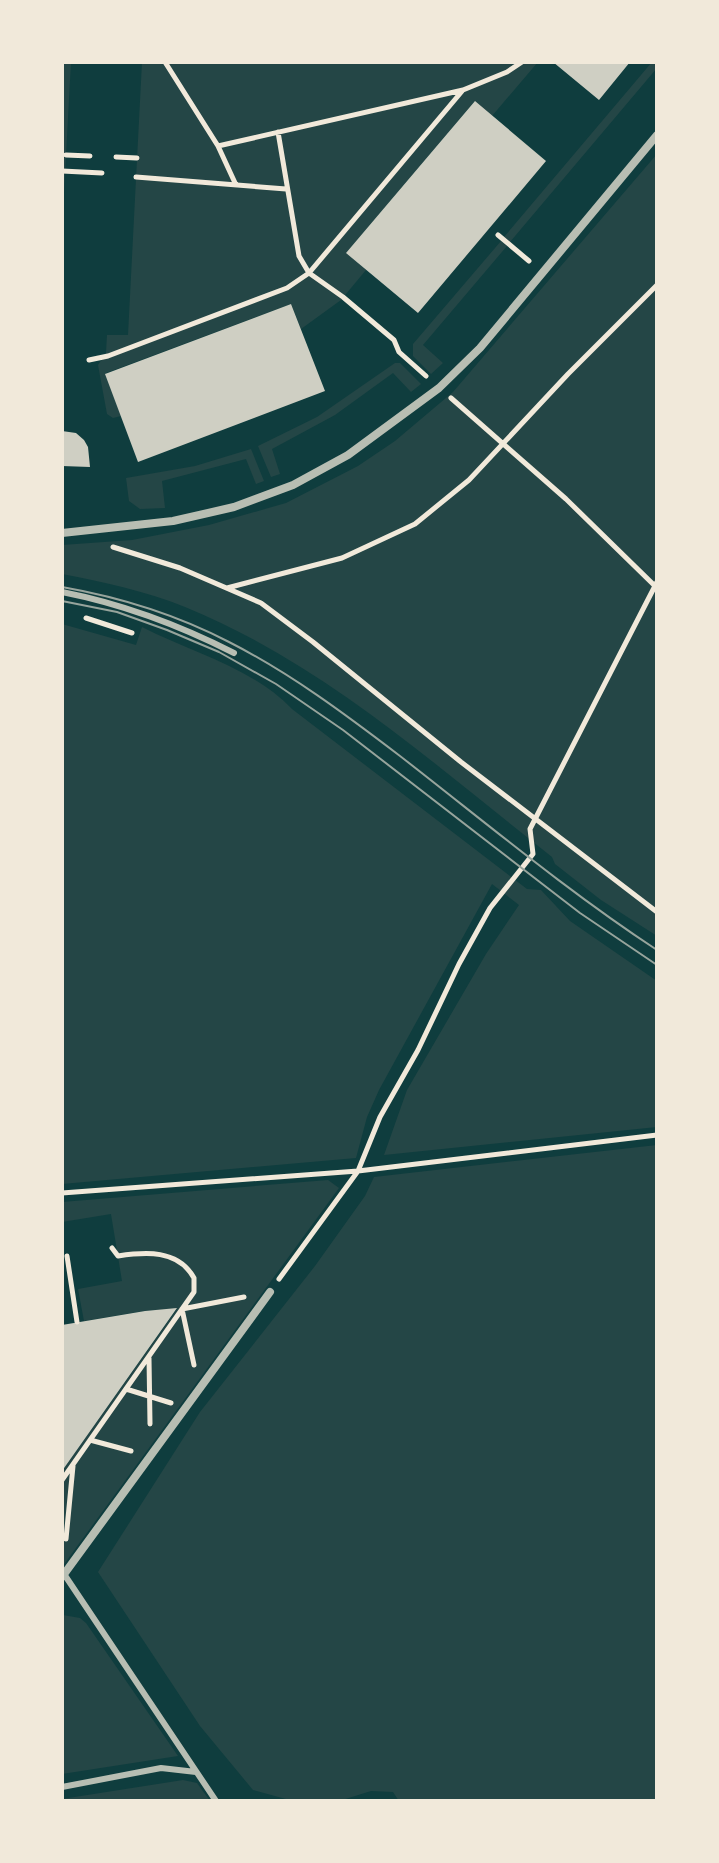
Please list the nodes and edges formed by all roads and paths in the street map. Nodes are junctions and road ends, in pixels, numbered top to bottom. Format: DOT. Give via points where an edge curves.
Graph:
graph roads {
  1 [pos="165,62"];
  2 [pos="522,62"];
  3 [pos="463,90"];
  4 [pos="278,132"];
  5 [pos="657,135"];
  6 [pos="218,146"];
  7 [pos="66,155"];
  8 [pos="90,156"];
  9 [pos="116,157"];
  10 [pos="137,158"];
  11 [pos="62,171"];
  12 [pos="102,173"];
  13 [pos="136,177"];
  14 [pos="236,185"];
  15 [pos="286,189"];
  16 [pos="498,235"];
  17 [pos="529,261"];
  18 [pos="309,273"];
  19 [pos="657,285"];
  20 [pos="89,360"];
  21 [pos="439,388"];
  22 [pos="503,443"];
  23 [pos="62,533"];
  24 [pos="109,545"];
  25 [pos="656,586"];
  26 [pos="226,588"];
  27 [pos="62,592"];
  28 [pos="77,615"];
  29 [pos="132,633"];
  30 [pos="234,653"];
  31 [pos="535,819"];
  32 [pos="657,912"];
  33 [pos="657,1135"];
  34 [pos="358,1171"];
  35 [pos="62,1193"];
  36 [pos="112,1248"];
  37 [pos="67,1256"];
  38 [pos="270,1292"];
  39 [pos="182,1309"];
  40 [pos="77,1322"];
  41 [pos="149,1356"];
  42 [pos="126,1389"];
  43 [pos="199,1389"];
  44 [pos="151,1396"];
  45 [pos="185,1408"];
  46 [pos="90,1440"];
  47 [pos="149,1456"];
  48 [pos="73,1465"];
  49 [pos="62,1480"];
  50 [pos="63,1576"];
  51 [pos="196,1772"];
  52 [pos="62,1787"];
  53 [pos="216,1801"];
  1 -- 6 [label="path"];
  2 -- 3 [label="path"];
  3 -- 4 [label="path"];
  3 -- 18 [label="path"];
  4 -- 6 [label="path"];
  4 -- 15 [label="path"];
  5 -- 21 [label="street" via="480,348"];
  6 -- 14 [label="path"];
  7 -- 8 [label="path"];
  9 -- 10 [label="path"];
  11 -- 12 [label="path"];
  13 -- 14 [label="path"];
  14 -- 15 [label="path"];
  15 -- 18 [label="path" via="299,256"];
  16 -- 17 [label="path"];
  18 -- 20 [label="path" via="287,288"];
  18 -- 21 [label="path" via="394,340 399,352"];
  19 -- 22 [label="path"];
  21 -- 22 [label="path"];
  21 -- 23 [label="street" via="348,455 274,493 173,521"];
  22 -- 25 [label="path"];
  22 -- 26 [label="path" via="469,480 415,524 342,558"];
  24 -- 26 [label="path"];
  25 -- 31 [label="path"];
  26 -- 31 [label="path" via="261,603"];
  27 -- 30 [label="lane" via="174,624"];
  28 -- 29 [label="path"];
  31 -- 32 [label="path"];
  31 -- 34 [label="path" via="530,829 533,854 490,908 459,964"];
  33 -- 34 [label="path"];
  34 -- 35 [label="path"];
  34 -- 38 [label="path"];
  36 -- 39 [label="path" via="118,1256 150,1252 182,1264 195,1285"];
  37 -- 40 [label="path"];
  38 -- 39 [label="path"];
  38 -- 43 [label="street"];
  39 -- 41 [label="path"];
  39 -- 43 [label="path"];
  41 -- 42 [label="path"];
  41 -- 44 [label="path"];
  42 -- 44 [label="path"];
  42 -- 46 [label="path"];
  43 -- 45 [label="street"];
  44 -- 45 [label="path"];
  44 -- 47 [label="path"];
  45 -- 47 [label="street"];
  46 -- 47 [label="path"];
  46 -- 48 [label="path"];
  47 -- 50 [label="street"];
  48 -- 49 [label="path"];
  48 -- 50 [label="path"];
  50 -- 51 [label="lane"];
  51 -- 52 [label="lane" via="161,1768"];
  51 -- 53 [label="lane"];
}
